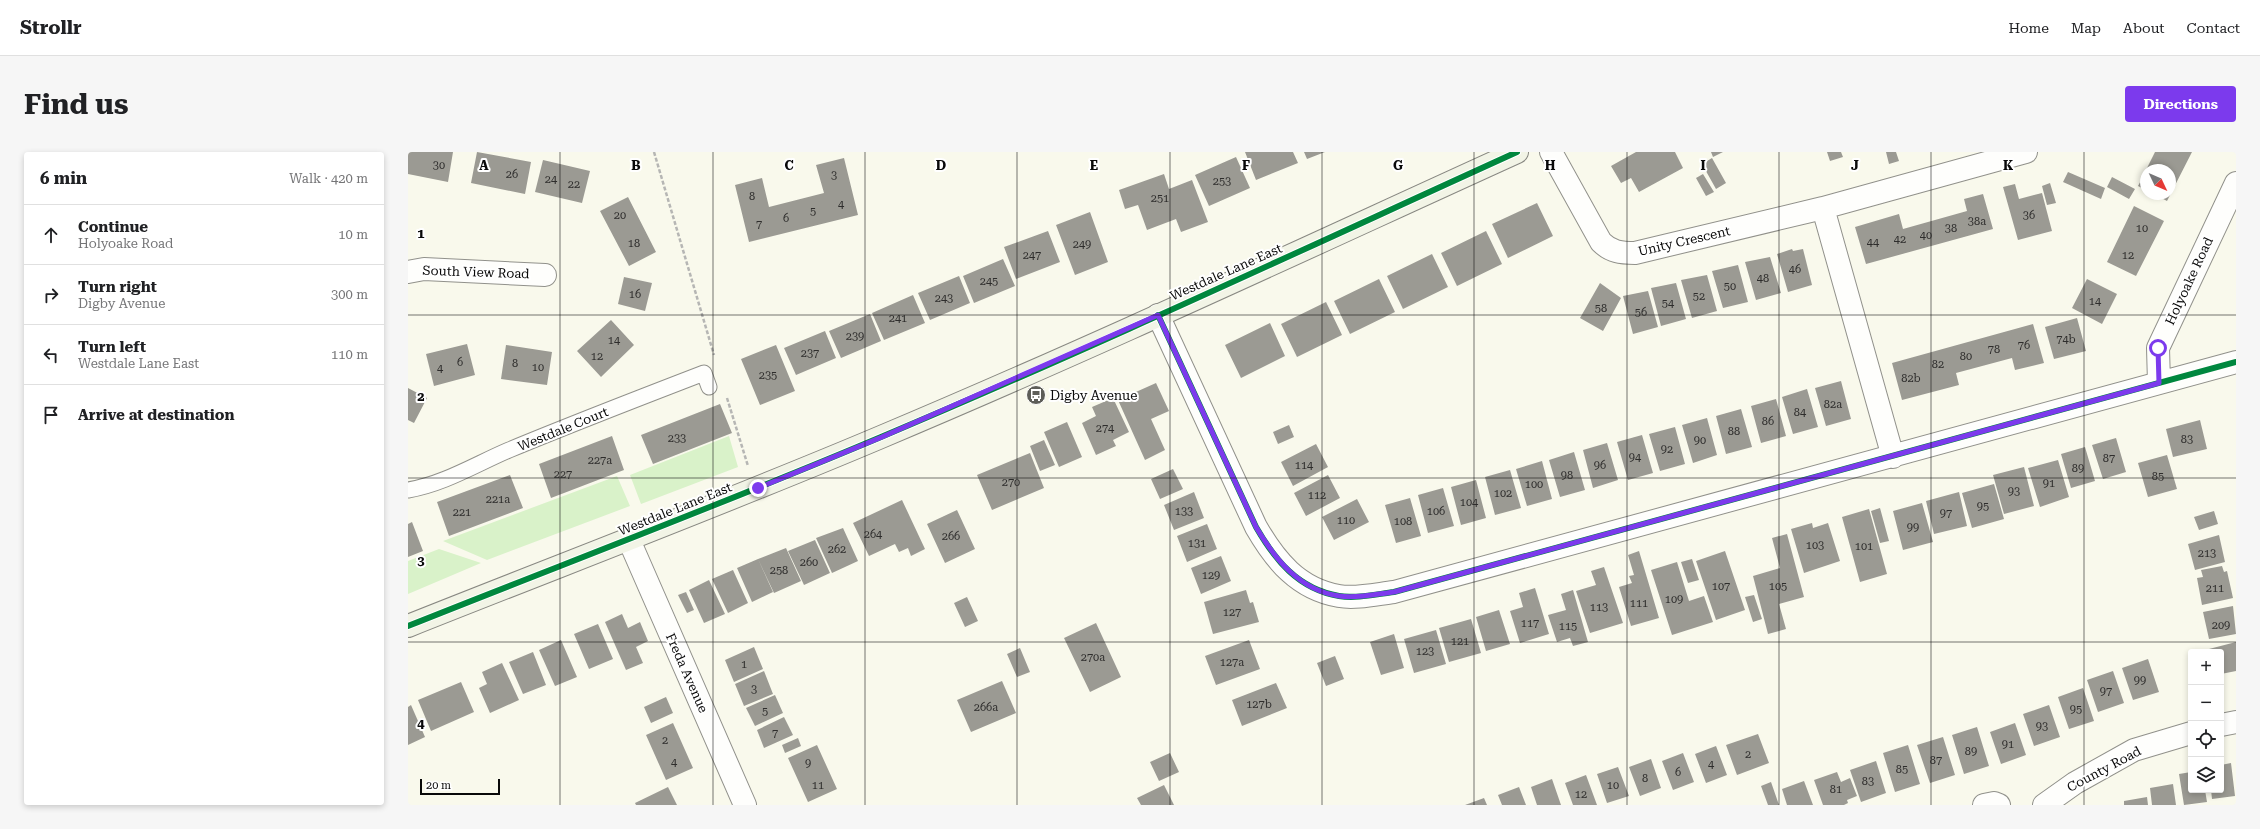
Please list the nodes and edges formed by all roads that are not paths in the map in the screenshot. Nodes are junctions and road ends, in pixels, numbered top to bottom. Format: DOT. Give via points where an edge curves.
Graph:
graph roads {
  1 [pos="1517,152"];
  2 [pos="1551,152"];
  3 [pos="2026,152"];
  4 [pos="2236,183"];
  5 [pos="1822,208"];
  6 [pos="408,272"];
  7 [pos="545,275"];
  8 [pos="1158,315"];
  9 [pos="2236,362"];
  10 [pos="2159,383"];
  11 [pos="709,387"];
  12 [pos="1893,457"];
  13 [pos="408,490"];
  14 [pos="629,540"];
  15 [pos="408,626"];
  16 [pos="2236,722"];
  17 [pos="2224,724"];
  18 [pos="2188,734"];
  19 [pos="745,805"];
  20 [pos="1984,805"];
  21 [pos="1999,805"];
  22 [pos="2044,805"];
  1 -- 8 [label="street, Westdale Lane East"];
  2 -- 5 [label="street, Unity Crescent" via="1601,242 1608,249 1620,253 1635,253"];
  3 -- 5 [label="street, Unity Crescent"];
  4 -- 10 [label="street, Holyoake Road" via="2158,348"];
  5 -- 12 [label="street"];
  6 -- 7 [label="street, South View Road" via="424,270"];
  8 -- 12 [label="street" via="1269,550 1287,571 1309,586 1339,596 1394,592"];
  8 -- 14 [label="street, Westdale Lane East" via="882,437"];
  9 -- 10 [label="street"];
  10 -- 12 [label="street"];
  11 -- 13 [label="lane, Westdale Court" via="704,373 508,450 458,474"];
  14 -- 15 [label="street, Westdale Lane East"];
  14 -- 19 [label="street, Freda Avenue"];
  16 -- 17 [label="street"];
  18 -- 22 [label="street, County Road" via="2134,750 2075,783"];
  20 -- 21 [label="street"];
}
